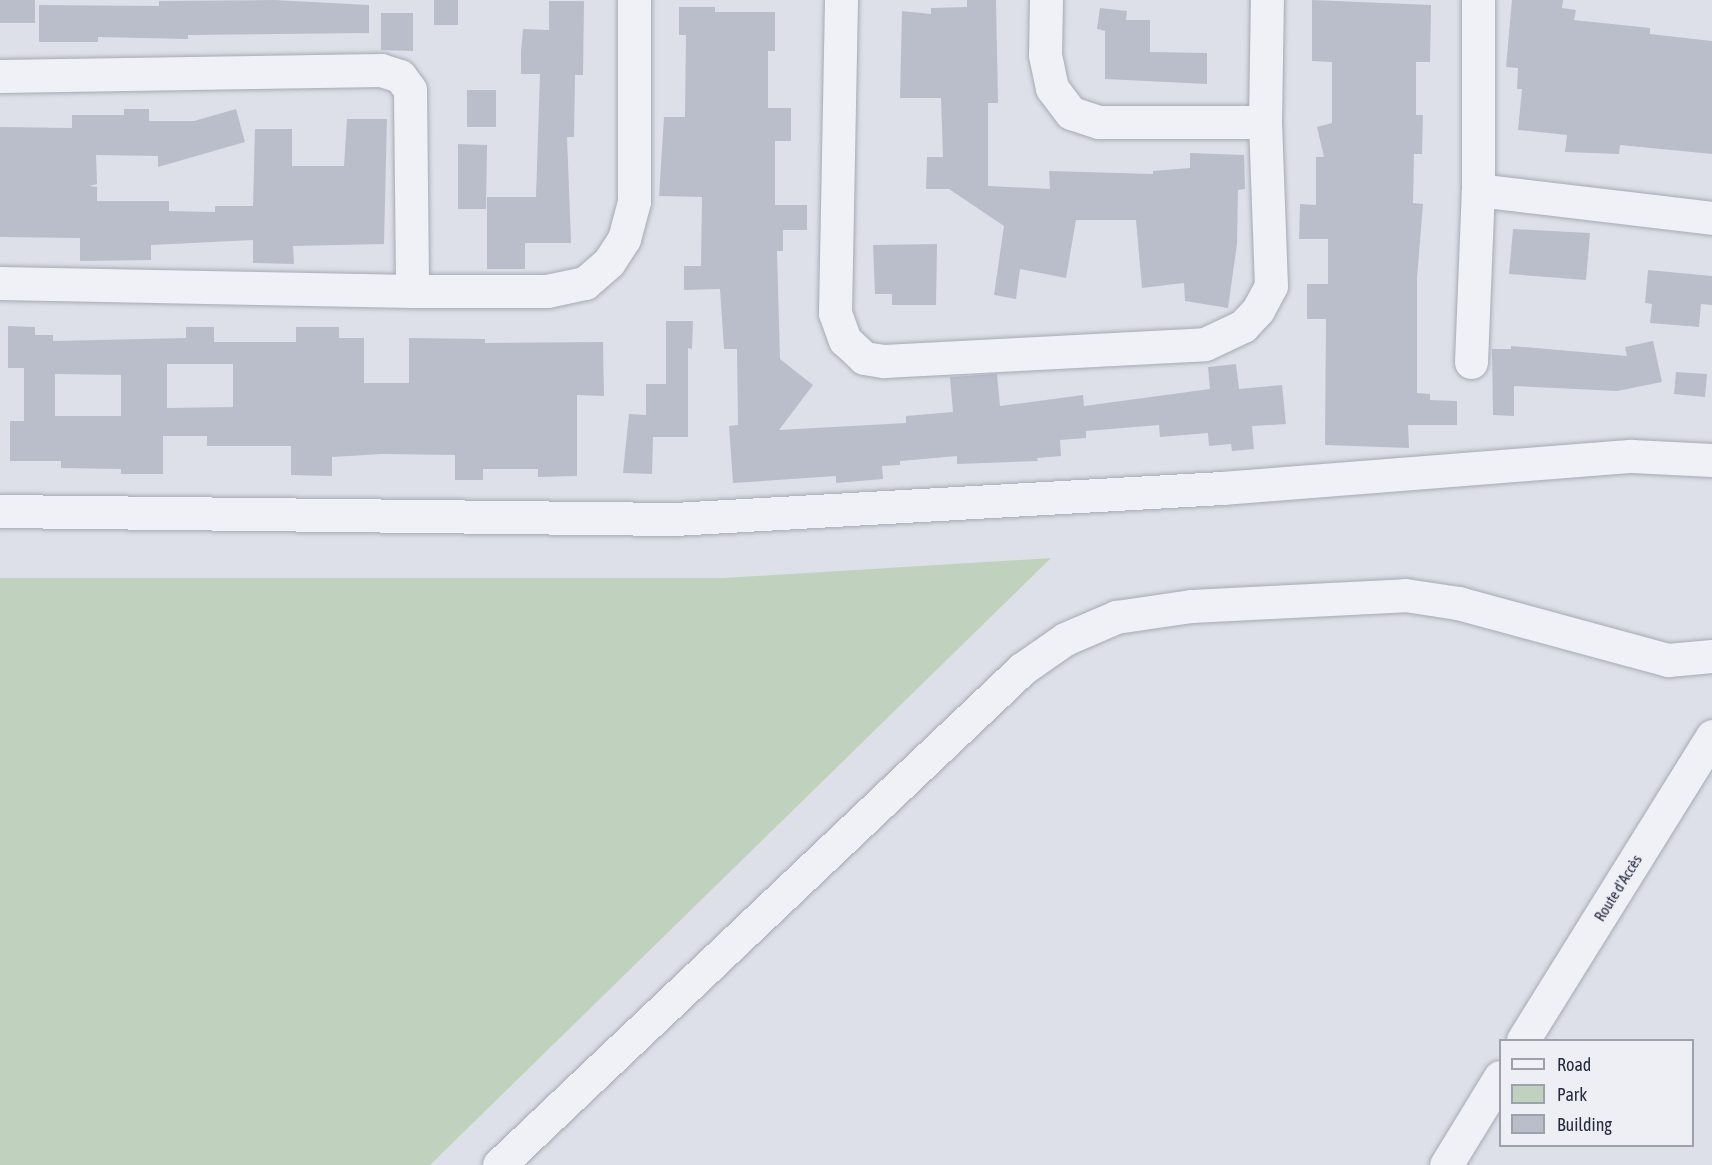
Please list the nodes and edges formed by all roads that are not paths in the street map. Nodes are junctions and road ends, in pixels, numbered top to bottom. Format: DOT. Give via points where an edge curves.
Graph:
graph roads {
  1 [pos="634,0"];
  2 [pos="841,0"];
  3 [pos="1046,0"];
  4 [pos="1267,0"];
  5 [pos="1478,0"];
  6 [pos="0,76"];
  7 [pos="1265,122"];
  8 [pos="1478,190"];
  9 [pos="1712,218"];
  10 [pos="0,283"];
  11 [pos="411,291"];
  12 [pos="1471,362"];
  13 [pos="1712,460"];
  14 [pos="0,511"];
  15 [pos="1712,656"];
  16 [pos="1712,736"];
  17 [pos="1524,1039"];
  18 [pos="1499,1079"];
  19 [pos="499,1165"];
  20 [pos="1446,1165"];
  1 -- 11 [label="street" via="634,201 624,239 609,262 585,283 547,291"];
  2 -- 7 [label="street" via="836,313 845,340 864,358 884,361 1205,344 1244,326 1271,286"];
  3 -- 7 [label="street" via="1045,55 1052,88 1071,113 1099,122"];
  4 -- 7 [label="street"];
  5 -- 8 [label="street"];
  6 -- 11 [label="street" via="381,70 400,76 410,90"];
  8 -- 9 [label="street"];
  8 -- 12 [label="street"];
  10 -- 11 [label="street"];
  13 -- 14 [label="street" via="1632,456 1222,488 674,519"];
  15 -- 19 [label="street" via="1668,660 1458,603 1405,595 1191,606 1116,617 1065,639 1022,669"];
  16 -- 17 [label="street, Route d'Accès"];
  18 -- 20 [label="street"];
}
